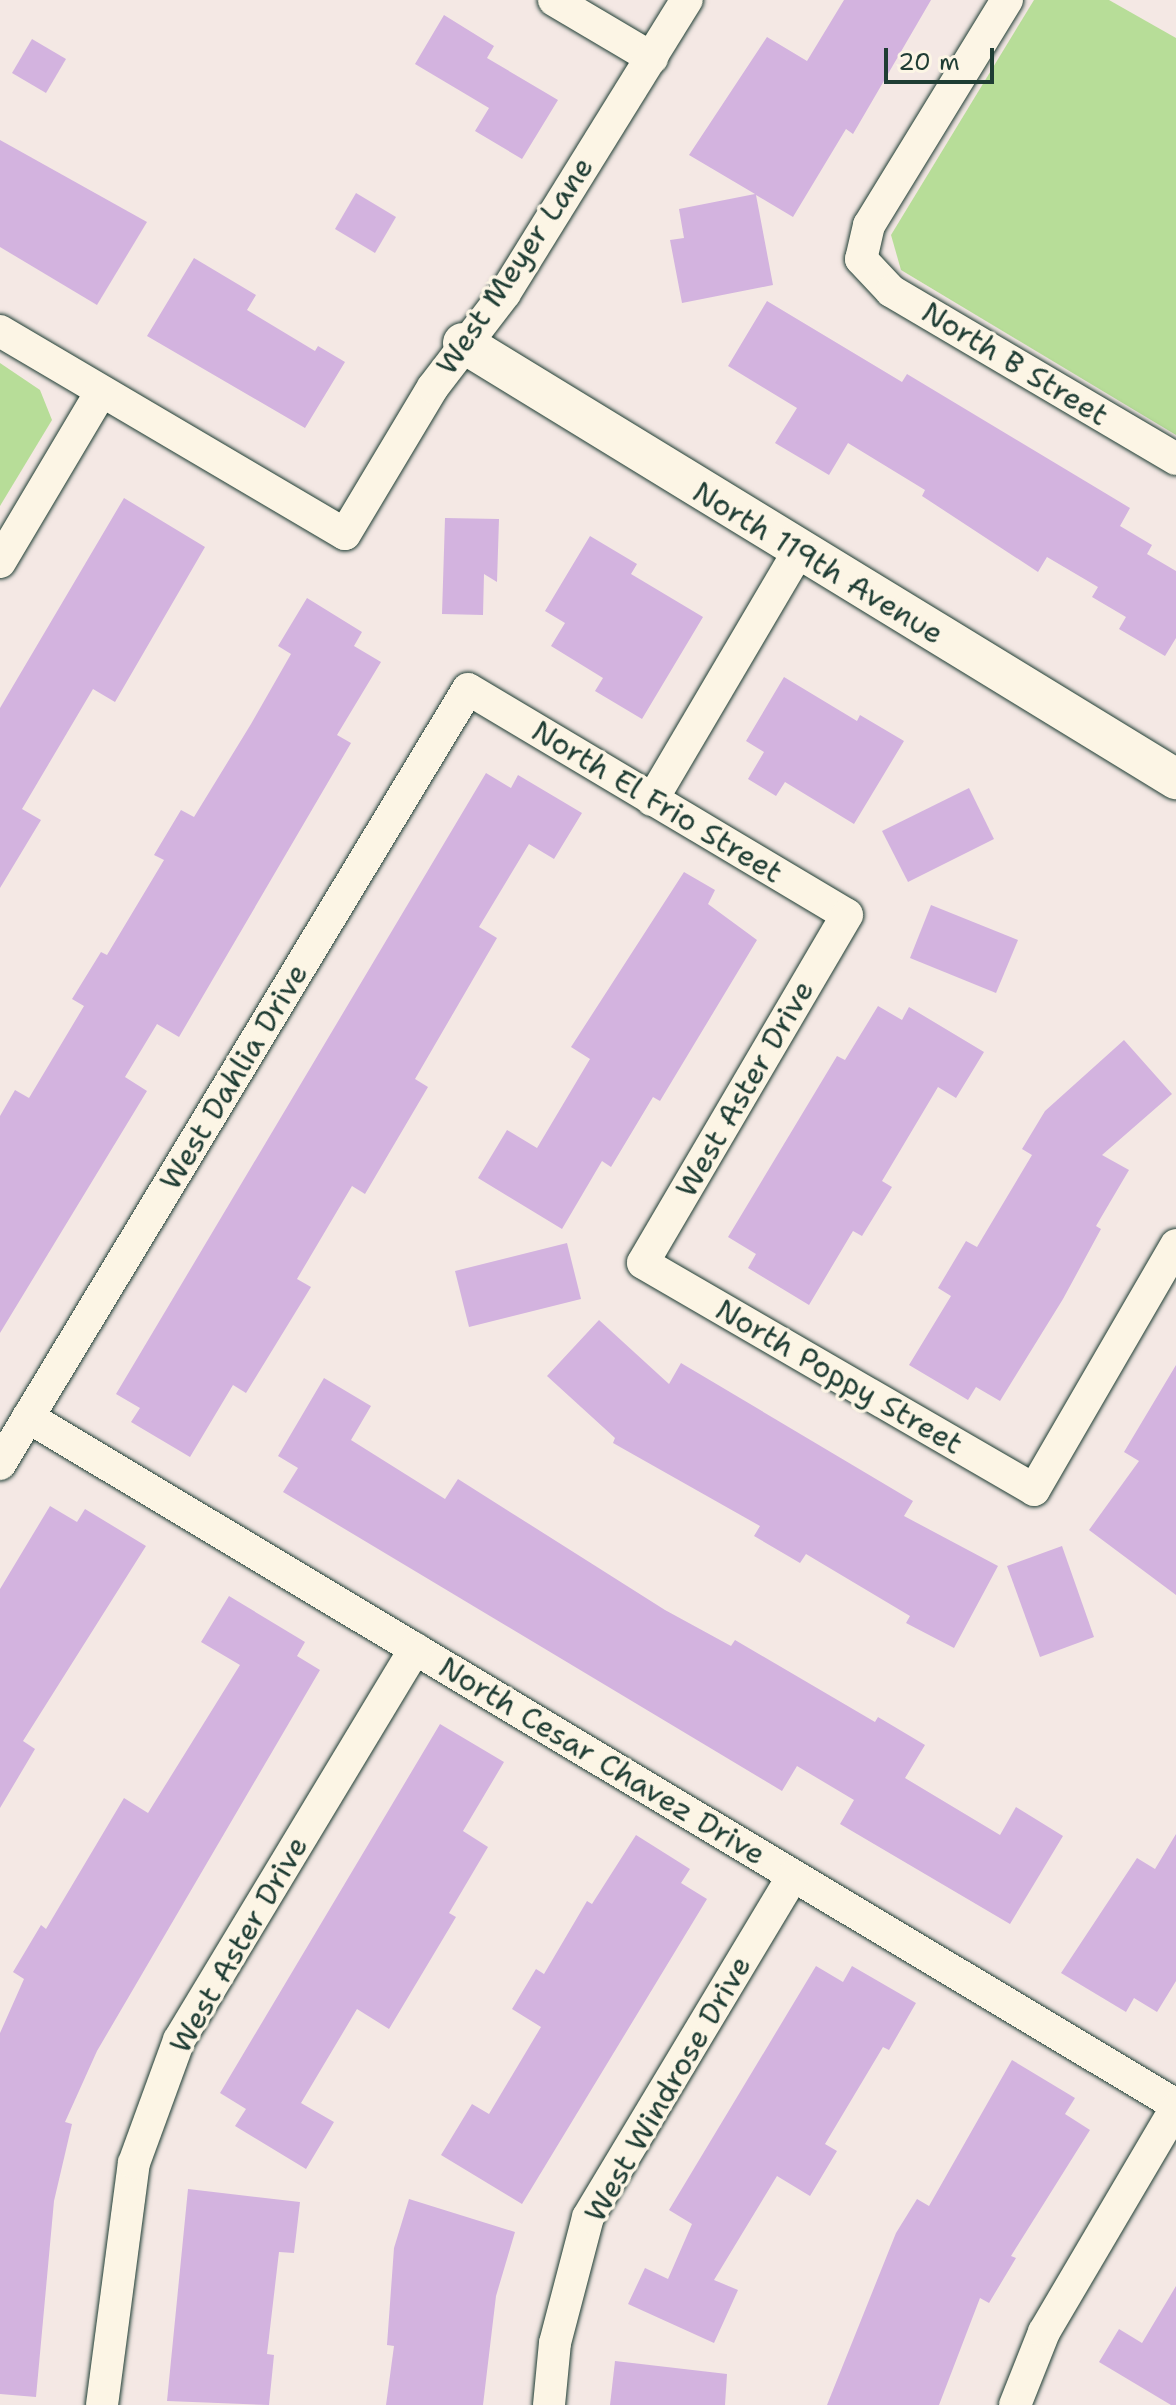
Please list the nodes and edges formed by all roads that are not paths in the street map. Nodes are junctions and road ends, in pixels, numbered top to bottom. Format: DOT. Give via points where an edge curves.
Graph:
graph roads {
  1 [pos="554,0"];
  2 [pos="687,0"];
  3 [pos="1007,0"];
  4 [pos="652,58"];
  5 [pos="0,331"];
  6 [pos="463,343"];
  7 [pos="101,392"];
  8 [pos="1176,459"];
  9 [pos="798,552"];
  10 [pos="0,562"];
  11 [pos="468,689"];
  12 [pos="1176,779"];
  13 [pos="652,800"];
  14 [pos="847,915"];
  15 [pos="1176,1245"];
  16 [pos="643,1263"];
  17 [pos="28,1417"];
  18 [pos="0,1464"];
  19 [pos="415,1649"];
  20 [pos="793,1876"];
  21 [pos="1176,2106"];
  22 [pos="102,2405"];
  23 [pos="549,2405"];
  24 [pos="1015,2405"];
  1 -- 4 [label="street"];
  2 -- 4 [label="street, West Meyer Lane"];
  3 -- 8 [label="street, North B Street" via="869,225 861,259 891,291"];
  4 -- 6 [label="street, West Meyer Lane" via="505,293"];
  5 -- 7 [label="street"];
  6 -- 7 [label="street, West Meyer Lane" via="345,534"];
  6 -- 9 [label="street, North 119th Avenue"];
  7 -- 10 [label="street"];
  9 -- 12 [label="street, North 119th Avenue"];
  9 -- 13 [label="street"];
  11 -- 13 [label="street, North El Frio Street"];
  11 -- 17 [label="street, West Dahlia Drive"];
  13 -- 14 [label="street, North El Frio Street"];
  14 -- 16 [label="street, West Aster Drive"];
  15 -- 16 [label="street, North Poppy Street" via="1034,1490"];
  17 -- 18 [label="street, West Dahlia Drive"];
  17 -- 19 [label="street, North Cesar Chavez Drive"];
  19 -- 20 [label="street, North Cesar Chavez Drive"];
  19 -- 22 [label="street, West Aster Drive" via="179,2040 134,2163"];
  20 -- 21 [label="street, North Cesar Chavez Drive"];
  20 -- 23 [label="street, West Windrose Drive" via="588,2217 555,2343"];
  21 -- 24 [label="street" via="1044,2332"];
}
